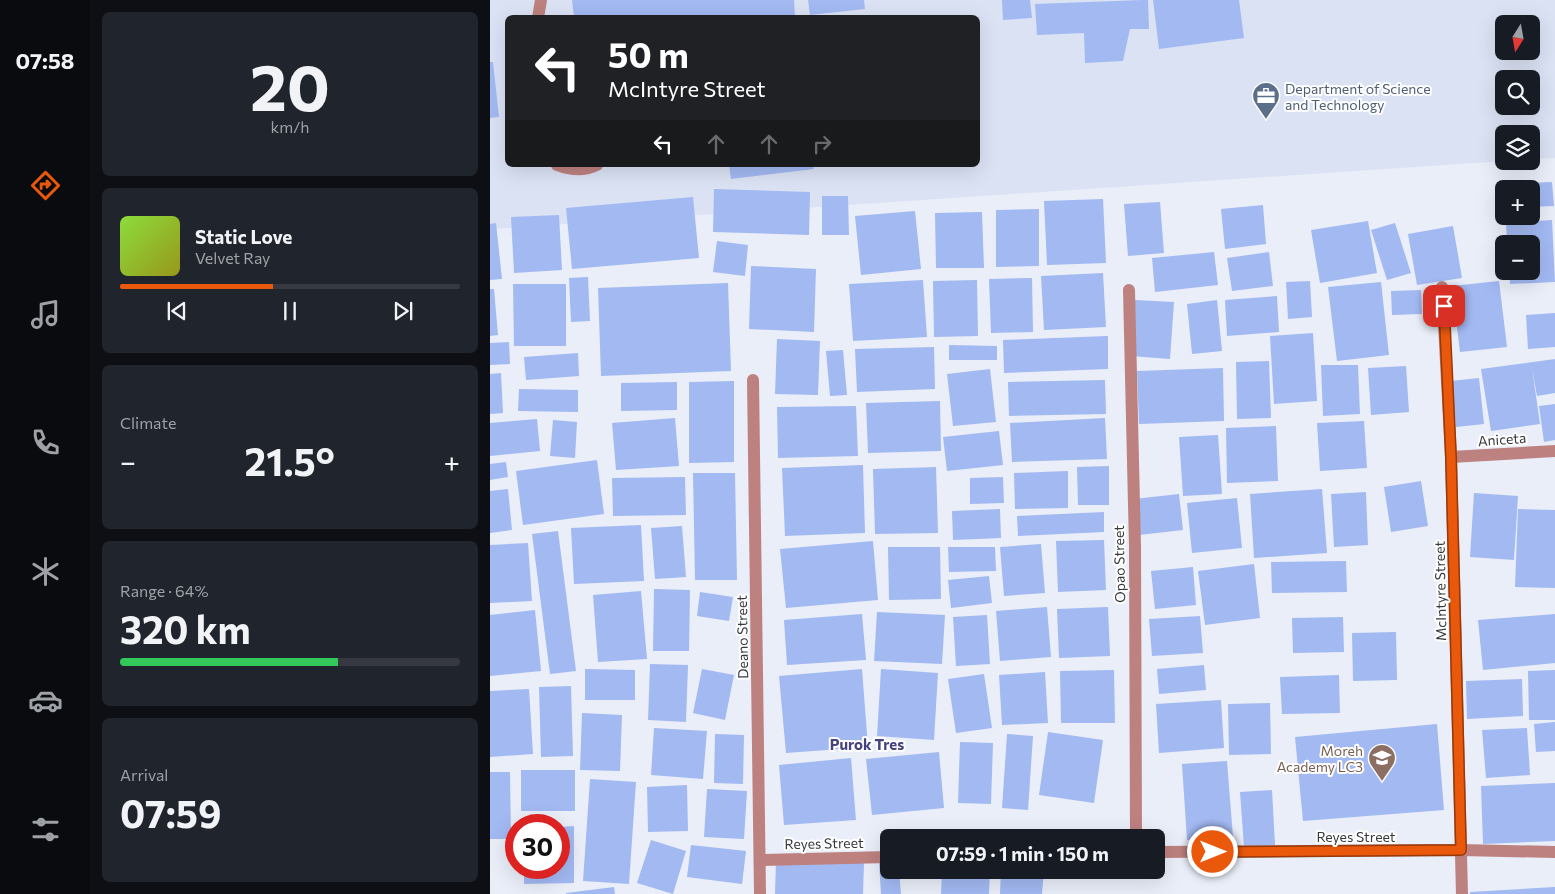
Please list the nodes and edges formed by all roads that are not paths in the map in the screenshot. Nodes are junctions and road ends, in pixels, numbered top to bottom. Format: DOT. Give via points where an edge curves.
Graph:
graph roads {
  1 [pos="542,0"];
  2 [pos="539,15"];
  3 [pos="563,167"];
  4 [pos="592,167"];
  5 [pos="1442,287"];
  6 [pos="1128,290"];
  7 [pos="753,380"];
  8 [pos="1555,450"];
  9 [pos="1451,457"];
  10 [pos="1136,829"];
  11 [pos="1461,850"];
  12 [pos="1165,852"];
  13 [pos="1555,852"];
  14 [pos="880,857"];
  15 [pos="760,860"];
  16 [pos="760,894"];
  17 [pos="1462,894"];
  1 -- 2 [label="street"];
  3 -- 4 [label="street"];
  5 -- 9 [label="street, McIntyre Street"];
  6 -- 10 [label="street, Opao Street"];
  7 -- 15 [label="street, Deano Street"];
  8 -- 9 [label="street, Aniceta"];
  9 -- 11 [label="street, McIntyre Street"];
  11 -- 12 [label="street, Reyes Street"];
  11 -- 13 [label="street, Reyes Street"];
  11 -- 17 [label="street, McIntyre Street"];
  14 -- 15 [label="street, Reyes Street"];
  15 -- 16 [label="street, Deano Street"];
}
